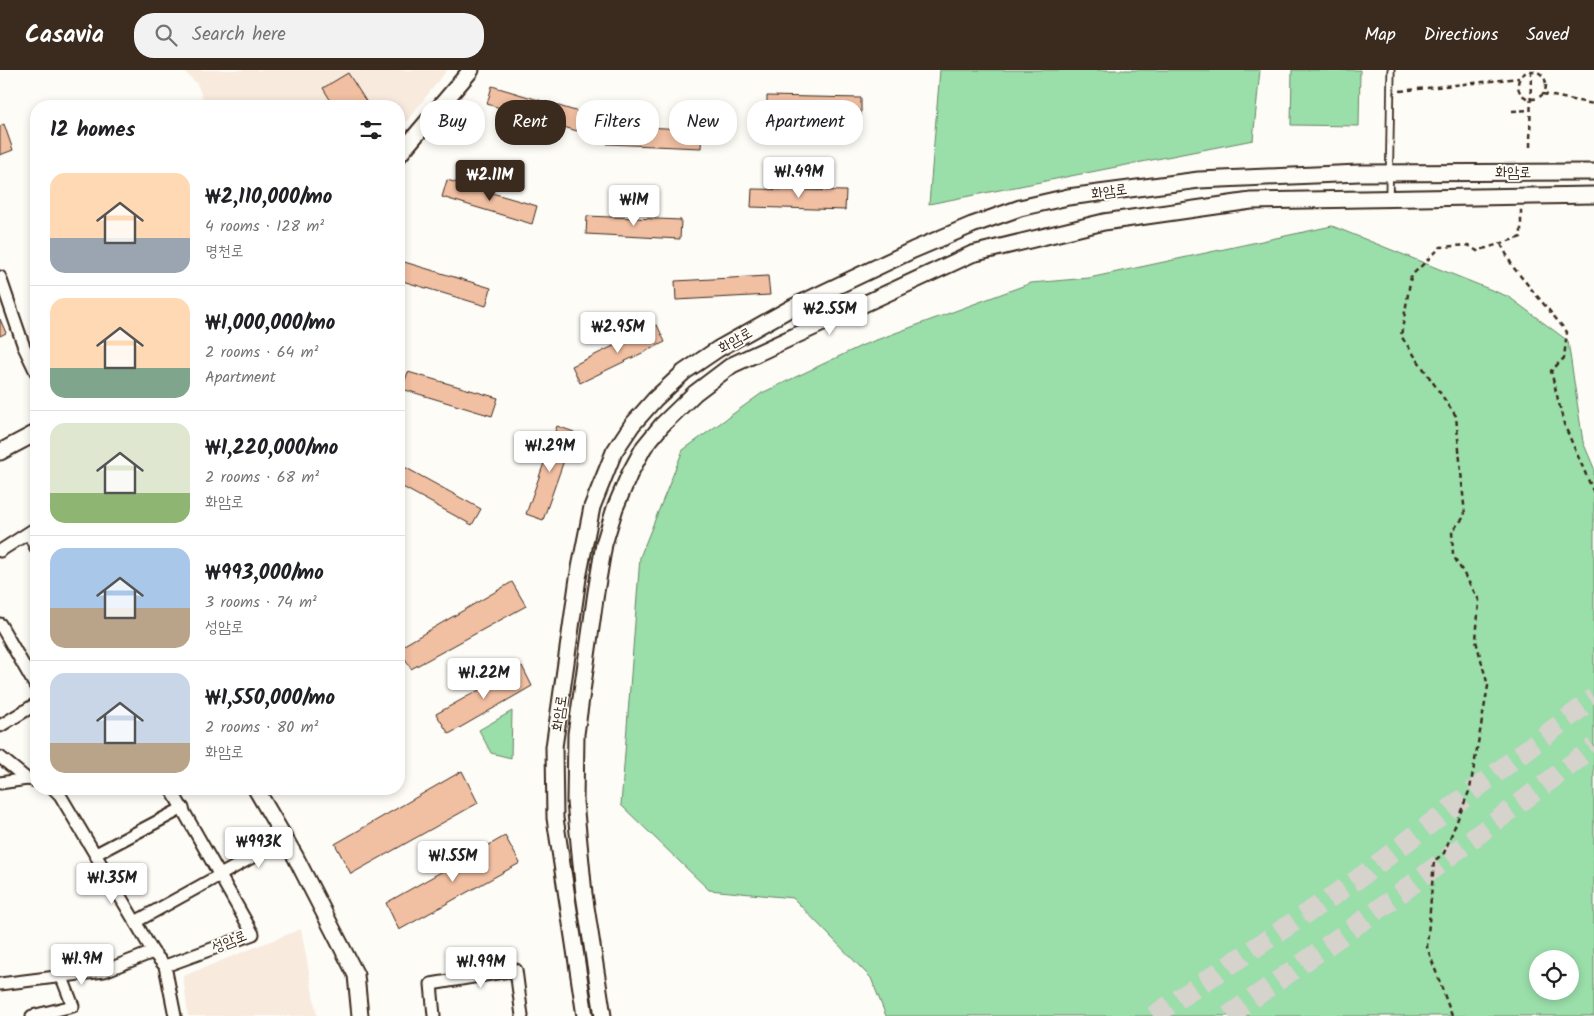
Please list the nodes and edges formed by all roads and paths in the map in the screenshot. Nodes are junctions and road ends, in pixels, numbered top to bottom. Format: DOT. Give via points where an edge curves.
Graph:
graph roads {
  1 [pos="471,70"];
  2 [pos="1391,70"];
  3 [pos="1531,70"];
  4 [pos="1519,78"];
  5 [pos="1391,92"];
  6 [pos="1543,94"];
  7 [pos="1530,99"];
  8 [pos="1594,104"];
  9 [pos="1530,110"];
  10 [pos="1512,111"];
  11 [pos="1530,146"];
  12 [pos="405,148"];
  13 [pos="1594,172"];
  14 [pos="1390,173"];
  15 [pos="1594,196"];
  16 [pos="1522,197"];
  17 [pos="1389,198"];
  18 [pos="1501,244"];
  19 [pos="0,277"];
  20 [pos="30,360"];
  21 [pos="30,436"];
  22 [pos="0,452"];
  23 [pos="1594,493"];
  24 [pos="30,533"];
  25 [pos="0,551"];
  26 [pos="0,624"];
  27 [pos="30,677"];
  28 [pos="30,708"];
  29 [pos="0,726"];
  30 [pos="0,757"];
  31 [pos="30,779"];
  32 [pos="30,780"];
  33 [pos="0,783"];
  34 [pos="60,795"];
  35 [pos="175,795"];
  36 [pos="259,795"];
  37 [pos="183,808"];
  38 [pos="285,839"];
  39 [pos="96,854"];
  40 [pos="220,876"];
  41 [pos="137,921"];
  42 [pos="153,952"];
  43 [pos="164,966"];
  44 [pos="61,975"];
  45 [pos="0,984"];
  46 [pos="32,1016"];
  47 [pos="176,1016"];
  48 [pos="360,1016"];
  49 [pos="434,1016"];
  50 [pos="522,1016"];
  51 [pos="585,1016"];
  52 [pos="603,1016"];
  53 [pos="1452,1016"];
  1 -- 12 [label="main road"];
  2 -- 5 [label="lane"];
  3 -- 4 [label="path"];
  3 -- 6 [label="path" via="1540,73 1546,81"];
  3 -- 7 [label="path"];
  4 -- 5 [label="path"];
  4 -- 7 [label="path" via="1519,92"];
  5 -- 14 [label="lane"];
  6 -- 7 [label="path"];
  6 -- 8 [label="path"];
  7 -- 9 [label="path"];
  9 -- 10 [label="path"];
  9 -- 11 [label="path"];
  13 -- 14 [label="main road, 화암로"];
  14 -- 17 [label="lane"];
  14 -- 51 [label="main road, 화암로" via="1199,180 1095,193 1020,208 913,250 793,307 711,354 684,372 655,399 614,452 592,507 578,578 554,747 554,818"];
  15 -- 16 [label="main road, 화암로"];
  16 -- 17 [label="main road, 화암로"];
  16 -- 18 [label="path" via="1522,237"];
  17 -- 52 [label="main road, 화암로" via="1251,201 1104,222 972,254 732,365 695,393 662,425 644,447 630,473 604,544 576,734 578,845"];
  18 -- 23 [label="path" via="1513,268 1567,332 1564,358 1551,371 1564,424"];
  18 -- 53 [label="path" via="1477,251 1468,245 1441,247 1411,276 1401,336 1456,416 1465,516 1452,531 1453,555 1479,600 1476,641 1488,686 1470,789 1444,853 1434,861 1427,947"];
  19 -- 20 [label="street"];
  21 -- 22 [label="main road"];
  24 -- 25 [label="street"];
  26 -- 27 [label="street"];
  28 -- 29 [label="street"];
  30 -- 31 [label="street"];
  32 -- 33 [label="street"];
  34 -- 39 [label="street"];
  35 -- 37 [label="street, 성암로"];
  36 -- 38 [label="main road"];
  37 -- 39 [label="street"];
  37 -- 40 [label="street, 성암로"];
  38 -- 40 [label="street"];
  38 -- 48 [label="main road" via="356,975"];
  39 -- 41 [label="street"];
  40 -- 41 [label="street"];
  40 -- 43 [label="street, 성암로" via="253,934"];
  41 -- 42 [label="street"];
  42 -- 43 [label="street"];
  42 -- 44 [label="street" via="104,971"];
  43 -- 47 [label="street"];
  44 -- 45 [label="street"];
  44 -- 46 [label="street" via="73,1006"];
  49 -- 50 [label="street" via="431,984 516,970"];
}
